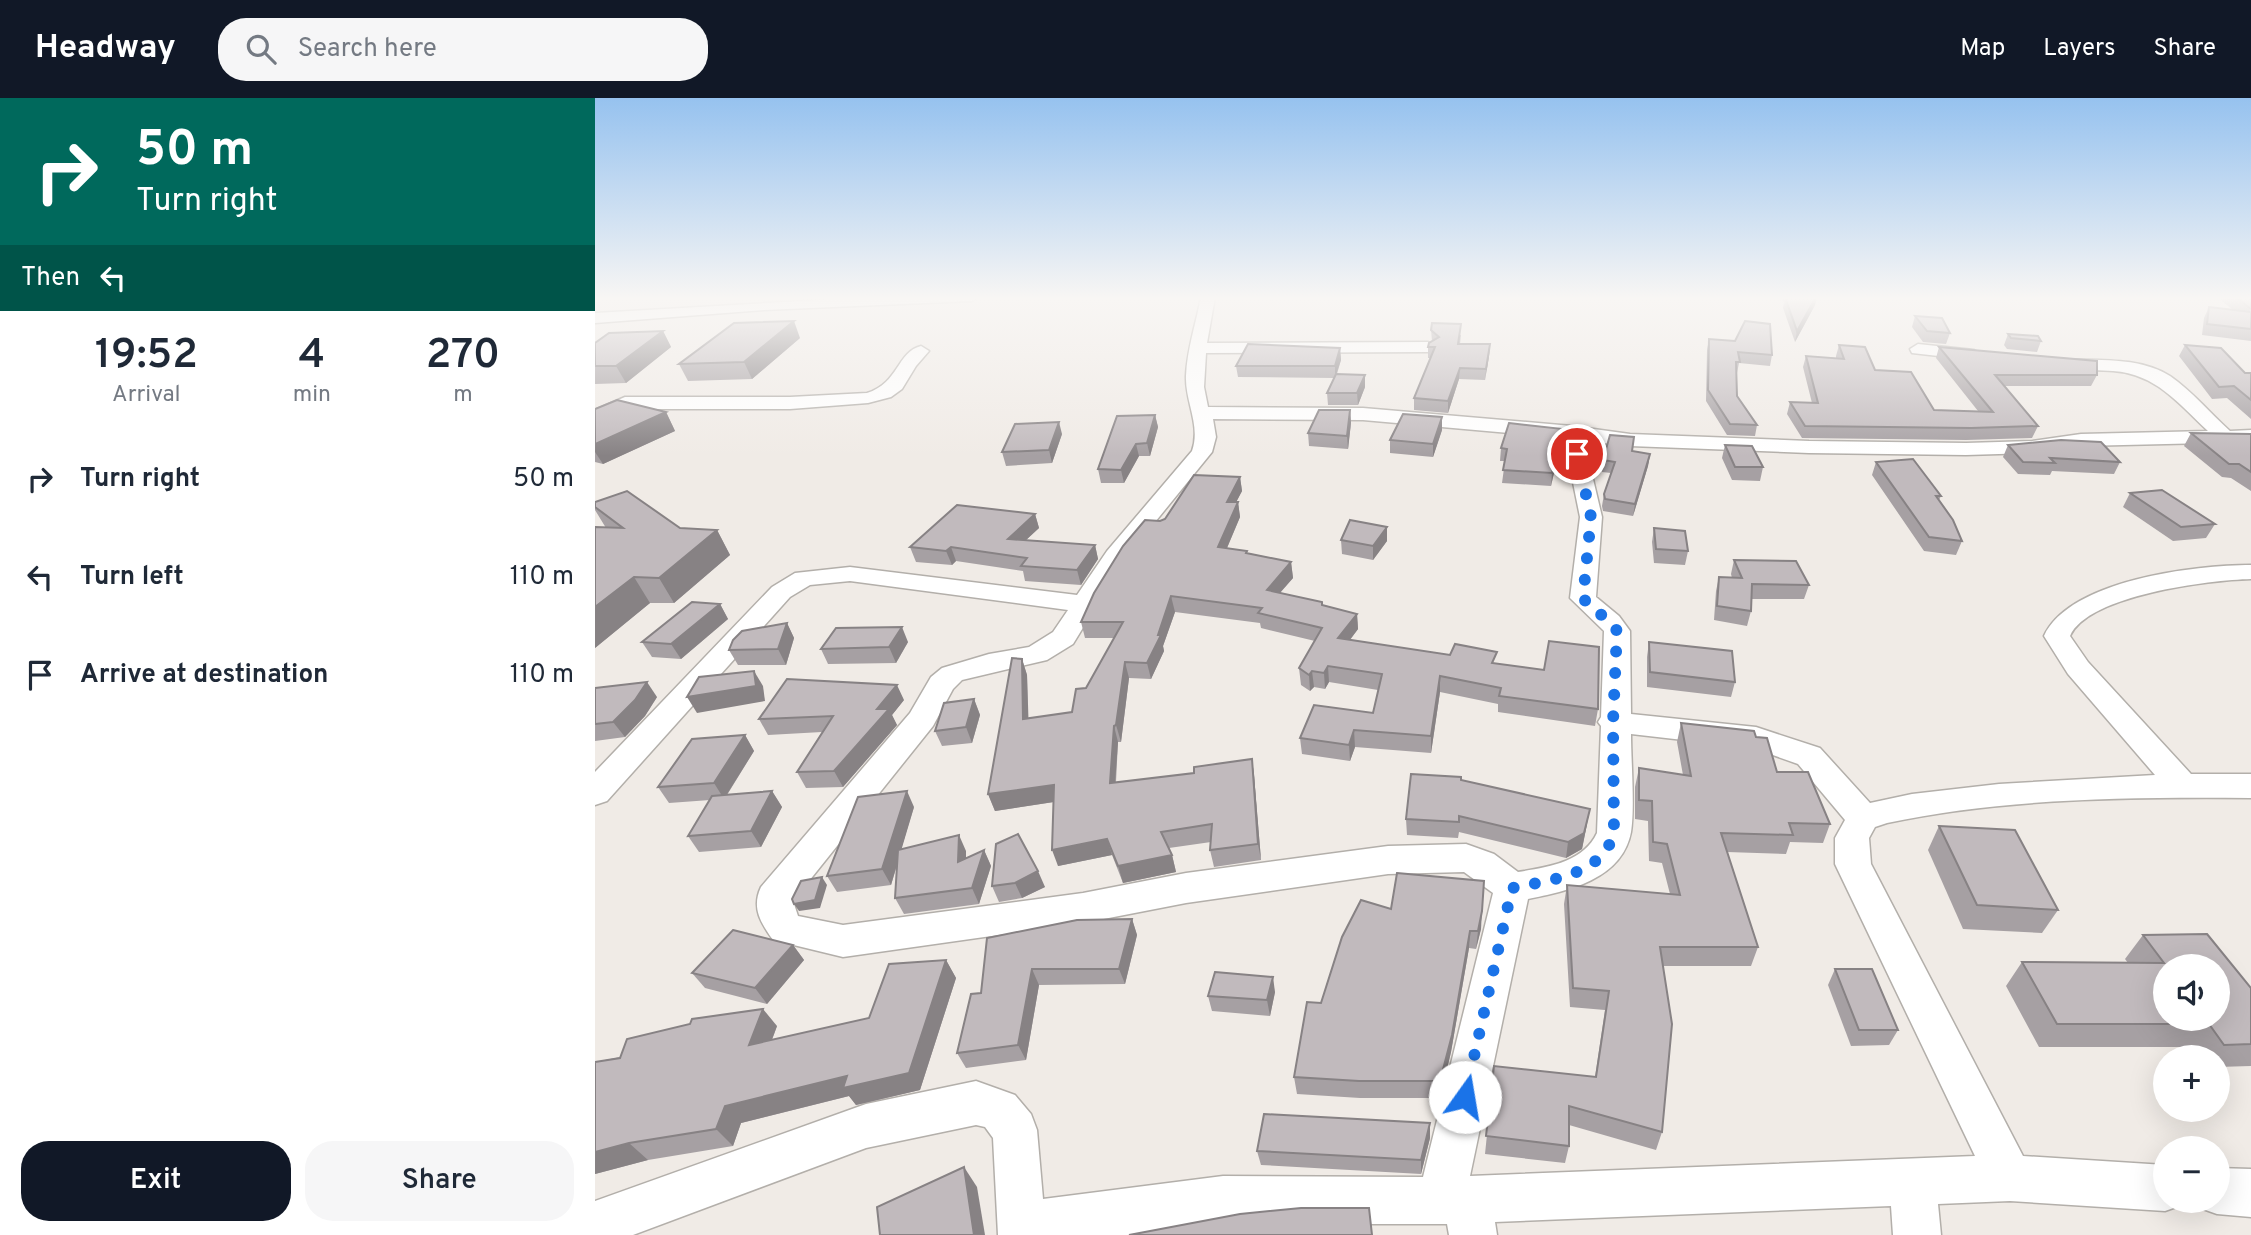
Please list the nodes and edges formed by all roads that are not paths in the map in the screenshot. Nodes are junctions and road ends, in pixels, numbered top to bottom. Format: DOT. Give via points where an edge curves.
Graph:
graph roads {
  1 [pos="1197,350"];
  2 [pos="1928,350"];
  3 [pos="921,351"];
  4 [pos="1993,357"];
  5 [pos="2042,362"];
  6 [pos="595,401"];
  7 [pos="625,403"];
  8 [pos="1202,413"];
  9 [pos="595,417"];
  10 [pos="1572,432"];
  11 [pos="2225,436"];
  12 [pos="2251,436"];
  13 [pos="2251,572"];
  14 [pos="1084,604"];
  15 [pos="1613,722"];
  16 [pos="2182,785"];
  17 [pos="2251,786"];
  18 [pos="595,793"];
  19 [pos="1863,818"];
  20 [pos="1512,888"];
  21 [pos="2010,1178"];
  22 [pos="1912,1182"];
  23 [pos="2153,1187"];
  24 [pos="2230,1192"];
  25 [pos="2251,1193"];
  26 [pos="1461,1212"];
  27 [pos="595,1225"];
  28 [pos="1022,1231"];
  29 [pos="1917,1235"];
  1 -- 8 [label="street" via="1197,398"];
  2 -- 4 [label="street"];
  3 -- 7 [label="street" via="896,385 868,398"];
  5 -- 11 [label="street" via="2148,372 2164,380"];
  6 -- 7 [label="street"];
  7 -- 9 [label="street"];
  8 -- 10 [label="street" via="1363,414"];
  8 -- 14 [label="street" via="1208,436 1202,452 1115,556"];
  10 -- 11 [label="street" via="1630,440 1889,449 2032,447 2081,440"];
  10 -- 15 [label="street" via="1591,517 1583,598 1617,631"];
  11 -- 12 [label="street"];
  13 -- 16 [label="street" via="2187,576 2143,588 2103,600 2064,620 2057,630 2078,668"];
  14 -- 18 [label="street" via="850,574 804,578 781,592"];
  14 -- 20 [label="street" via="1063,638 1051,647 964,669 941,684 922,719 774,898 776,915 786,929 843,941 1388,859 1466,858 1482,864"];
  15 -- 19 [label="street" via="1756,738 1809,756"];
  15 -- 20 [label="street" via="1614,833 1610,845 1590,866"];
  16 -- 17 [label="street"];
  16 -- 19 [label="street" via="1986,797 1884,810"];
  19 -- 21 [label="street" via="1852,838 1853,864"];
  20 -- 26 [label="street"];
  21 -- 22 [label="street"];
  21 -- 23 [label="street"];
  22 -- 26 [label="street"];
  22 -- 29 [label="street"];
  24 -- 25 [label="street"];
  26 -- 28 [label="street" via="1223,1200"];
  27 -- 28 [label="street" via="866,1126 976,1103 999,1110 1015,1130"];
}
